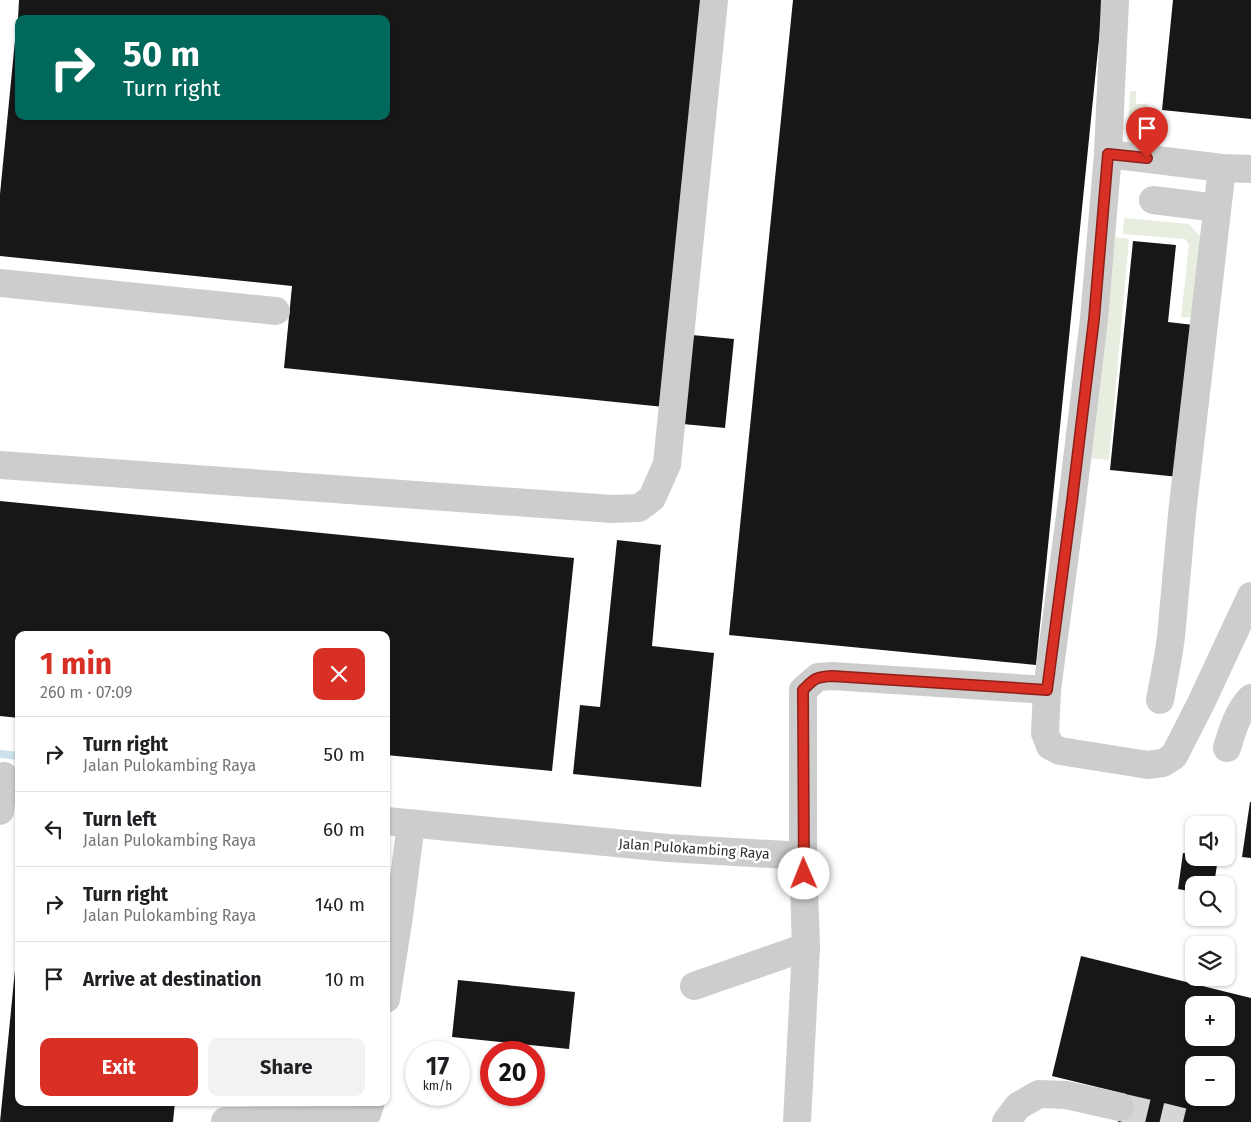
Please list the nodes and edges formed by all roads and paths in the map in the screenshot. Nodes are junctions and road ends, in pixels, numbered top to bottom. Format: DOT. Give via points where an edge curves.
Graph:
graph roads {
  1 [pos="714,0"];
  2 [pos="1115,0"];
  3 [pos="1108,154"];
  4 [pos="1222,168"];
  5 [pos="1251,169"];
  6 [pos="1153,200"];
  7 [pos="1217,208"];
  8 [pos="0,283"];
  9 [pos="276,311"];
  10 [pos="0,465"];
  11 [pos="1251,596"];
  12 [pos="1047,690"];
  13 [pos="1251,698"];
  14 [pos="1160,700"];
  15 [pos="1227,748"];
  16 [pos="8,777"];
  17 [pos="0,811"];
  18 [pos="399,823"];
  19 [pos="803,856"];
  20 [pos="391,939"];
  21 [pos="806,947"];
  22 [pos="694,986"];
  23 [pos="370,1106"];
  24 [pos="1120,1107"];
  25 [pos="225,1121"];
  26 [pos="797,1122"];
  27 [pos="1006,1122"];
  1 -- 10 [label="street" via="667,464 652,498 639,508 612,509"];
  2 -- 3 [label="street"];
  3 -- 4 [label="street"];
  3 -- 12 [label="street" via="1094,319"];
  4 -- 5 [label="street"];
  4 -- 7 [label="street"];
  6 -- 7 [label="street"];
  7 -- 14 [label="street" via="1170,644"];
  8 -- 9 [label="street"];
  11 -- 12 [label="street" via="1174,756 1163,763 1148,764 1050,746 1045,734"];
  12 -- 19 [label="street" via="818,677 803,690"];
  13 -- 15 [label="street" via="1245,704"];
  16 -- 17 [label="street"];
  18 -- 19 [label="street, Jalan Pulokambing Raya" via="668,848"];
  18 -- 20 [label="street" via="400,916"];
  19 -- 21 [label="street"];
  21 -- 22 [label="street"];
  21 -- 26 [label="street"];
  23 -- 25 [label="street" via="367,1114 359,1120"];
  24 -- 27 [label="street" via="1066,1095 1039,1094 1018,1106"];
}
